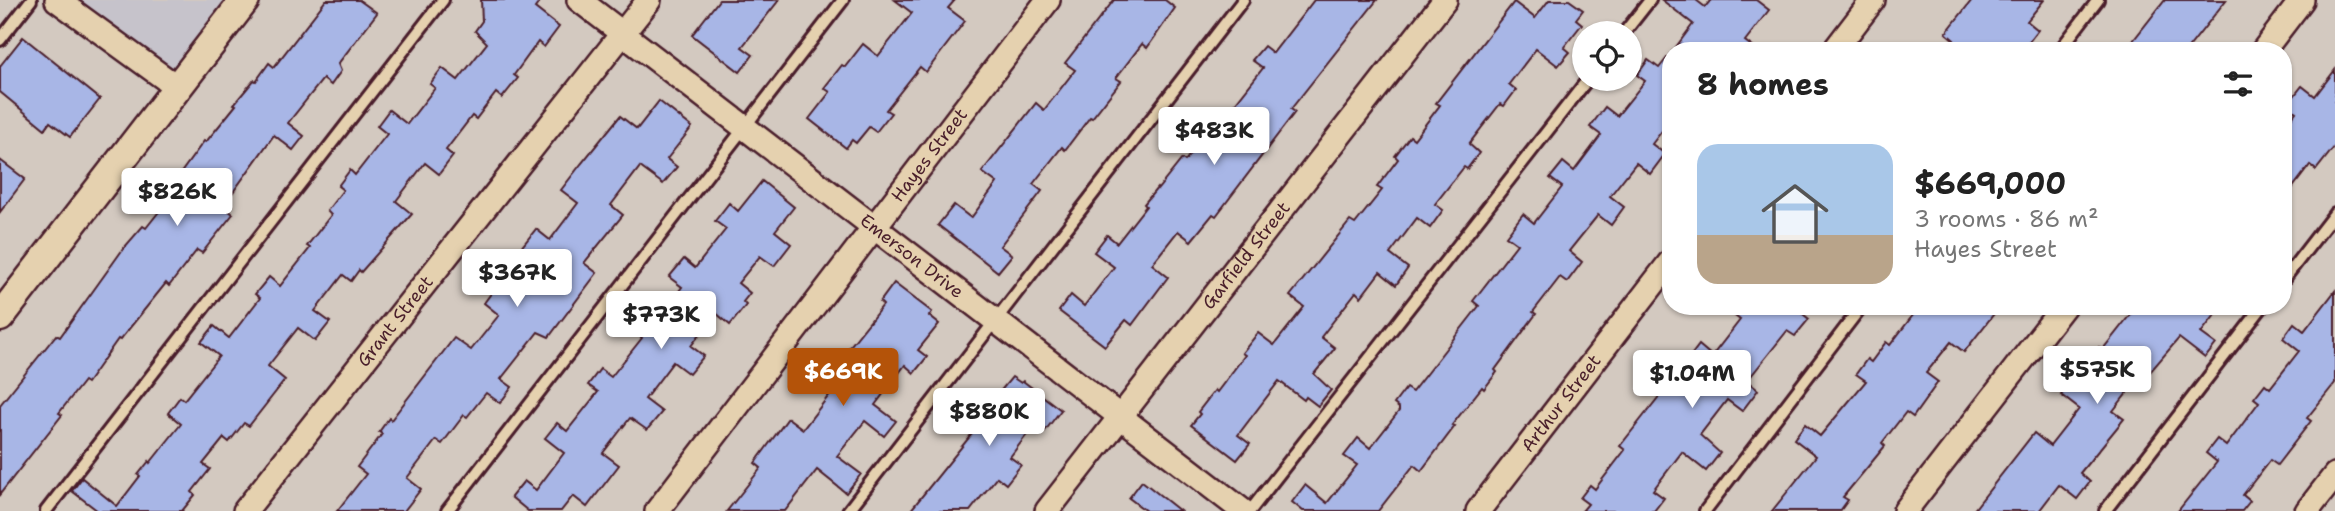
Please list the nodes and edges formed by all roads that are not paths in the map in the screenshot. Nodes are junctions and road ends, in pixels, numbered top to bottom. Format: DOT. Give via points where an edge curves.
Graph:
graph roads {
  1 [pos="31,0"];
  2 [pos="57,0"];
  3 [pos="245,0"];
  4 [pos="443,0"];
  5 [pos="579,0"];
  6 [pos="649,0"];
  7 [pos="843,0"];
  8 [pos="1048,0"];
  9 [pos="1243,0"];
  10 [pos="1445,0"];
  11 [pos="1650,0"];
  12 [pos="1873,0"];
  13 [pos="2098,0"];
  14 [pos="2302,0"];
  15 [pos="1633,21"];
  16 [pos="623,34"];
  17 [pos="0,40"];
  18 [pos="1841,42"];
  19 [pos="2066,42"];
  20 [pos="2270,42"];
  21 [pos="177,88"];
  22 [pos="1579,91"];
  23 [pos="745,127"];
  24 [pos="2335,213"];
  25 [pos="874,227"];
  26 [pos="2292,269"];
  27 [pos="1662,273"];
  28 [pos="1856,315"];
  29 [pos="2057,315"];
  30 [pos="2256,315"];
  31 [pos="0,317"];
  32 [pos="995,320"];
  33 [pos="1121,417"];
  34 [pos="2335,475"];
  35 [pos="47,511"];
  36 [pos="245,511"];
  37 [pos="447,511"];
  38 [pos="657,511"];
  39 [pos="848,511"];
  40 [pos="1047,511"];
  41 [pos="1243,511"];
  42 [pos="1250,511"];
  43 [pos="1478,511"];
  44 [pos="1705,511"];
  45 [pos="1905,511"];
  46 [pos="2105,511"];
  47 [pos="2307,511"];
  1 -- 17 [label="lane"];
  2 -- 21 [label="street"];
  3 -- 21 [label="street"];
  4 -- 35 [label="lane"];
  5 -- 16 [label="street, Emerson Drive"];
  6 -- 16 [label="street, Grant Street"];
  7 -- 23 [label="lane"];
  8 -- 25 [label="street, Hayes Street"];
  9 -- 32 [label="lane"];
  10 -- 33 [label="street, Garfield Street"];
  11 -- 15 [label="lane"];
  12 -- 18 [label="street"];
  13 -- 19 [label="lane"];
  14 -- 20 [label="street"];
  16 -- 23 [label="street, Emerson Drive"];
  16 -- 36 [label="street, Grant Street"];
  21 -- 31 [label="street"];
  22 -- 42 [label="lane"];
  23 -- 25 [label="street, Emerson Drive"];
  23 -- 37 [label="lane"];
  24 -- 26 [label="lane"];
  25 -- 32 [label="street, Emerson Drive"];
  25 -- 38 [label="street, Hayes Street"];
  27 -- 43 [label="street, Arthur Street"];
  28 -- 44 [label="lane"];
  29 -- 45 [label="street"];
  30 -- 46 [label="lane"];
  32 -- 33 [label="street, Emerson Drive"];
  32 -- 39 [label="lane"];
  33 -- 40 [label="street, Garfield Street"];
  33 -- 41 [label="street, Emerson Drive"];
  34 -- 47 [label="street"];
}
